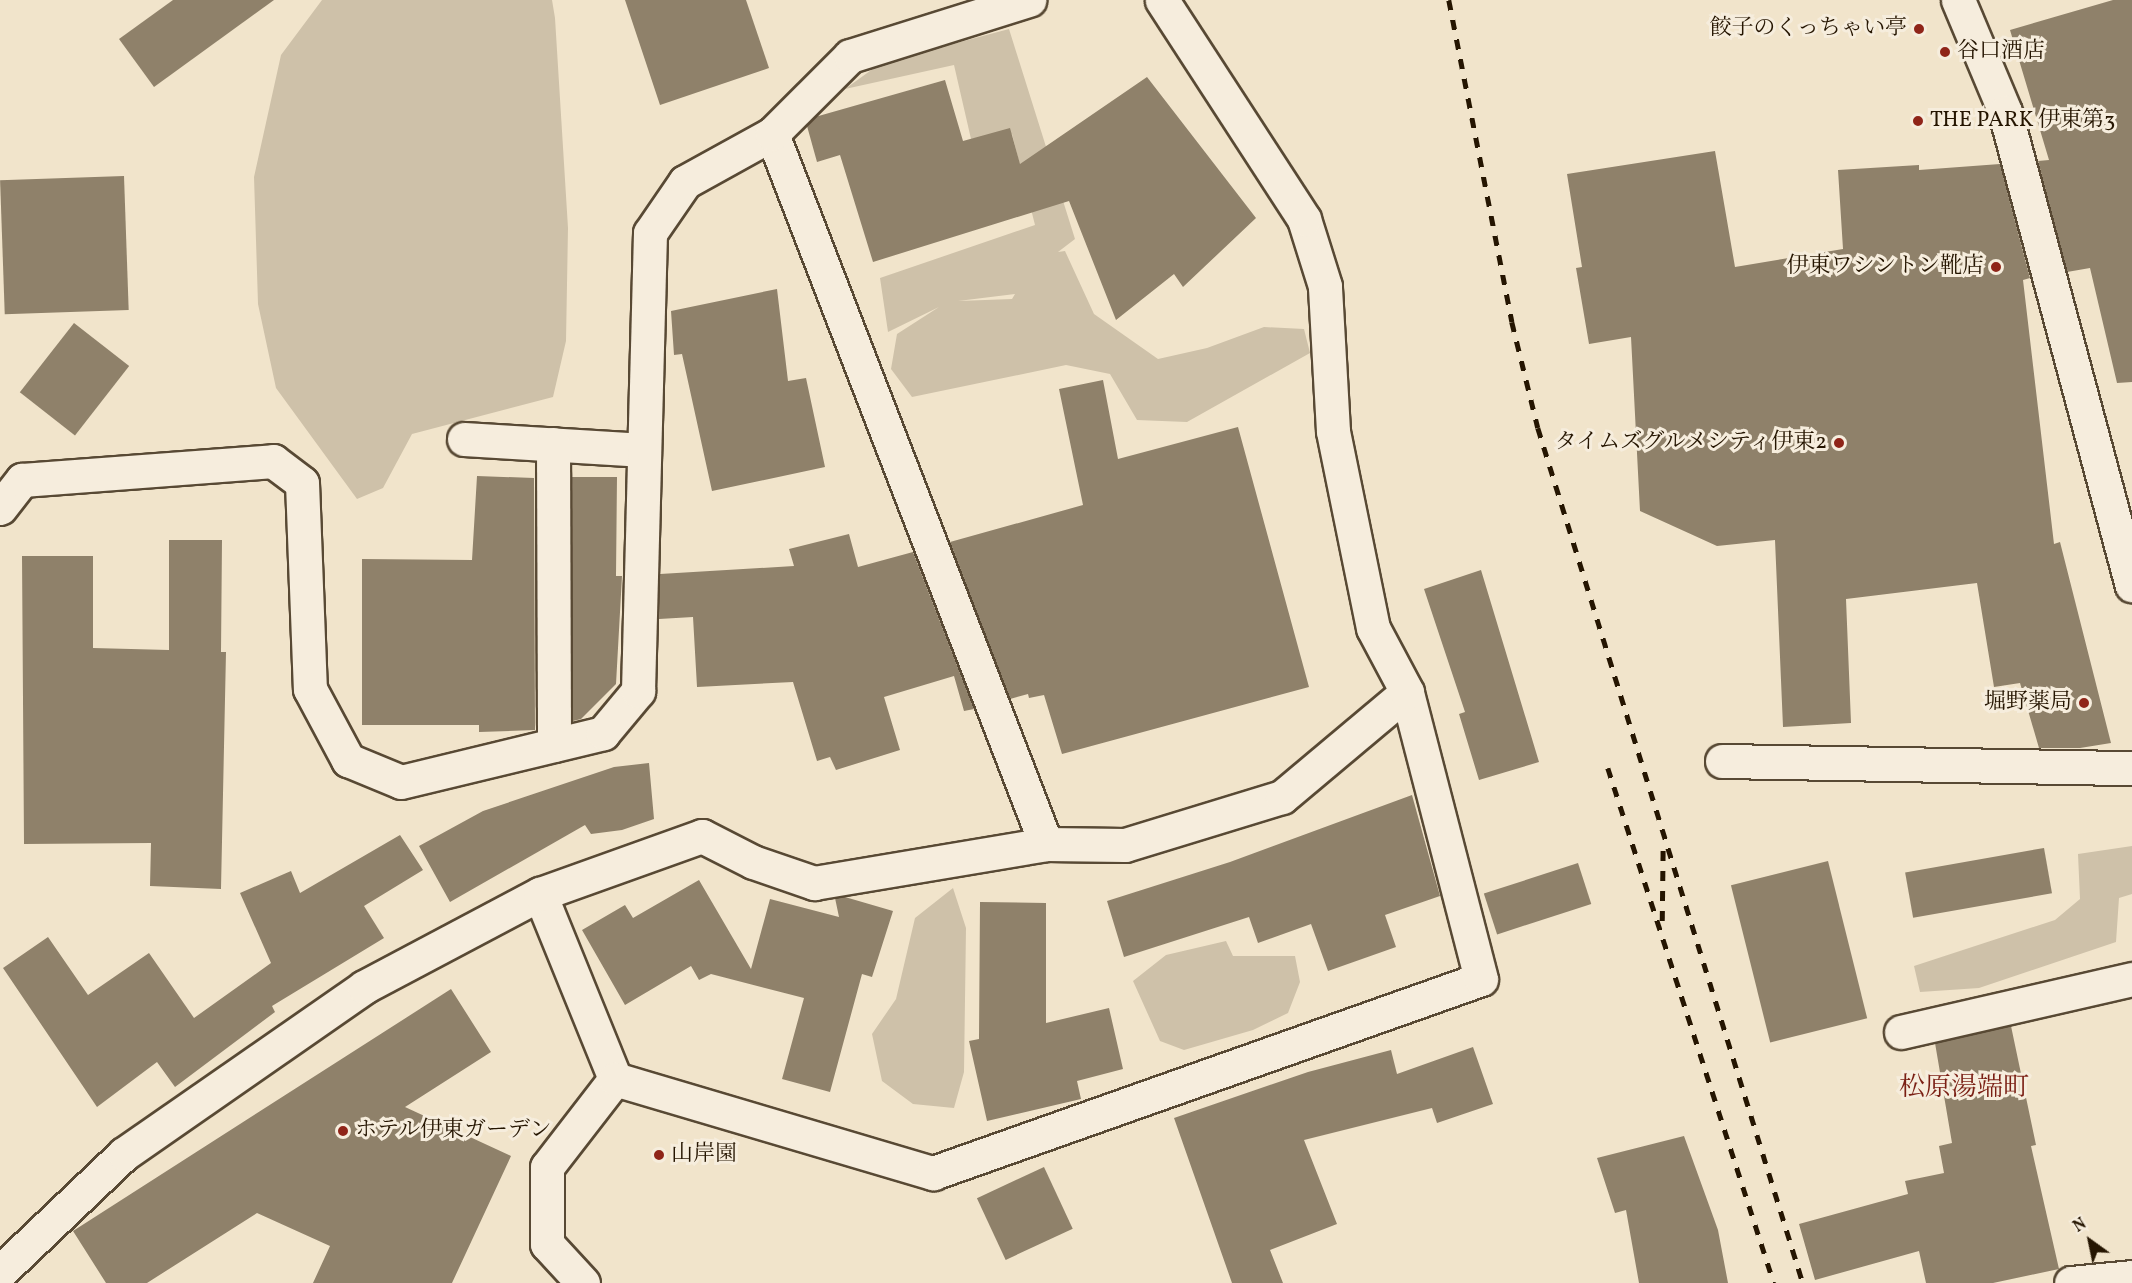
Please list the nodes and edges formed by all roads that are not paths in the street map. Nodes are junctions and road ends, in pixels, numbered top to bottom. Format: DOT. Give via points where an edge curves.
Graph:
graph roads {
  1 [pos="1029,0"];
  2 [pos="1162,0"];
  3 [pos="1966,2"];
  4 [pos="772,134"];
  5 [pos="464,439"];
  6 [pos="553,444"];
  7 [pos="644,450"];
  8 [pos="0,508"];
  9 [pos="2132,585"];
  10 [pos="1407,692"];
  11 [pos="554,745"];
  12 [pos="1722,761"];
  13 [pos="2132,768"];
  14 [pos="1046,844"];
  15 [pos="540,894"];
  16 [pos="2132,979"];
  17 [pos="1901,1032"];
  18 [pos="615,1079"];
  19 [pos="0,1272"];
  20 [pos="2132,1277"];
  21 [pos="583,1283"];
  22 [pos="2071,1283"];
  1 -- 4 [label="street" via="850,56"];
  2 -- 10 [label="street" via="1304,219 1325,286 1333,431 1373,628"];
  3 -- 9 [label="street" via="2005,112"];
  4 -- 7 [label="street" via="685,182 650,233"];
  4 -- 14 [label="street"];
  5 -- 6 [label="street"];
  6 -- 7 [label="street"];
  6 -- 11 [label="street"];
  7 -- 11 [label="street" via="638,691 603,733"];
  8 -- 11 [label="street" via="22,480 273,461 302,483 310,689 348,760 400,782"];
  10 -- 14 [label="street" via="1282,797 1125,845"];
  10 -- 18 [label="street" via="1481,979 933,1173"];
  12 -- 13 [label="street"];
  14 -- 15 [label="street" via="814,883 753,862 702,837"];
  15 -- 18 [label="street"];
  15 -- 19 [label="street" via="354,993 124,1154"];
  16 -- 17 [label="street"];
  18 -- 21 [label="street" via="547,1167 547,1244"];
  20 -- 22 [label="street"];
}
